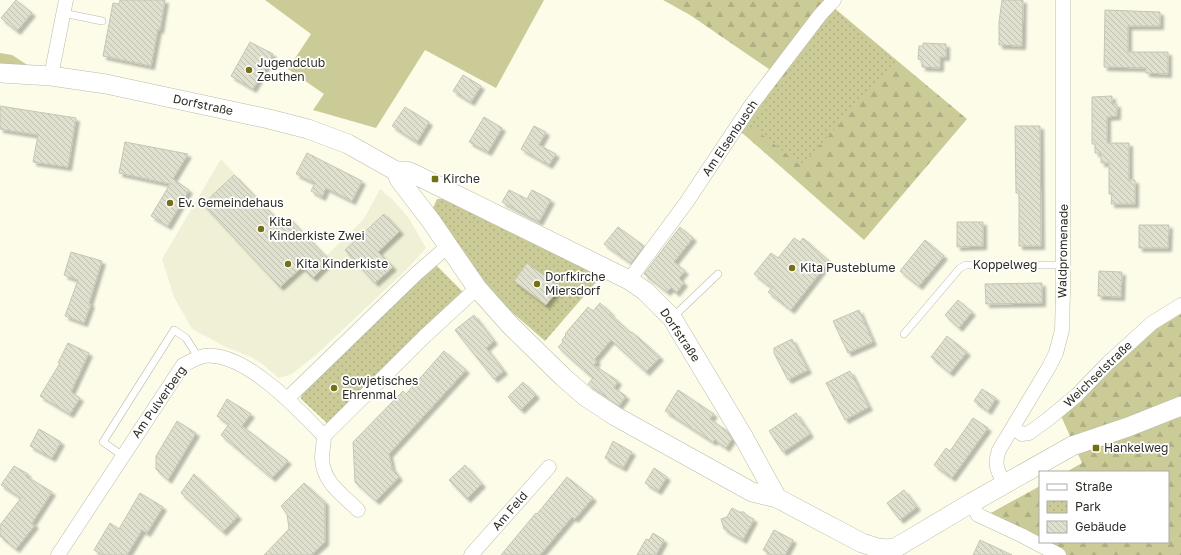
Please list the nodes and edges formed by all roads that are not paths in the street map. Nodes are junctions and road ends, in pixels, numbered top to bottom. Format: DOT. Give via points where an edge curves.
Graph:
graph roads {
  1 [pos="834,0"];
  2 [pos="1063,0"];
  3 [pos="64,6"];
  4 [pos="102,21"];
  5 [pos="0,73"];
  6 [pos="51,76"];
  7 [pos="396,171"];
  8 [pos="448,246"];
  9 [pos="1064,266"];
  10 [pos="718,274"];
  11 [pos="629,280"];
  12 [pos="477,288"];
  13 [pos="1181,305"];
  14 [pos="672,318"];
  15 [pos="904,334"];
  16 [pos="198,357"];
  17 [pos="287,399"];
  18 [pos="1181,406"];
  19 [pos="1013,428"];
  20 [pos="324,436"];
  21 [pos="123,456"];
  22 [pos="549,467"];
  23 [pos="1004,483"];
  24 [pos="777,498"];
  25 [pos="971,503"];
  26 [pos="358,510"];
  27 [pos="58,555"];
  28 [pos="471,555"];
  29 [pos="1059,555"];
  1 -- 11 [label="street, Am Elsenbusch" via="752,104 686,203"];
  2 -- 9 [label="street, Waldpromenade"];
  3 -- 4 [label="lane"];
  3 -- 6 [label="street"];
  5 -- 6 [label="main road, Dorfstraße"];
  6 -- 7 [label="main road, Dorfstraße" via="106,84 308,129 348,144"];
  7 -- 8 [label="main road, Dorfstraße"];
  7 -- 11 [label="main road, Dorfstraße" via="412,173"];
  8 -- 12 [label="main road, Dorfstraße"];
  8 -- 17 [label="street"];
  9 -- 15 [label="lane, Koppelweg" via="966,265 960,268"];
  9 -- 19 [label="street, Waldpromenade" via="1062,330 1056,353"];
  10 -- 14 [label="lane"];
  11 -- 14 [label="main road, Dorfstraße" via="645,291"];
  12 -- 20 [label="street"];
  12 -- 24 [label="main road, Dorfstraße" via="510,325 586,397 622,420 752,492"];
  13 -- 19 [label="street, Weichselstraße" via="1152,323 1048,420 1030,433 1022,434"];
  14 -- 24 [label="main road, Dorfstraße" via="737,425"];
  16 -- 17 [label="street, Am Pulverberg" via="215,356 235,362"];
  16 -- 21 [label="street, Am Pulverberg" via="183,365"];
  16 -- 21 [label="lane" via="186,338 174,330 102,442"];
  17 -- 20 [label="street, Am Pulverberg"];
  18 -- 23 [label="main road, Dorfstraße" via="1072,446"];
  19 -- 23 [label="street, Waldpromenade" via="996,459"];
  20 -- 26 [label="street" via="322,458 325,475"];
  21 -- 27 [label="street, Am Pulverberg"];
  22 -- 28 [label="street, Am Feld"];
  23 -- 25 [label="main road, Dorfstraße"];
  24 -- 25 [label="main road, Dorfstraße" via="862,543 888,549 897,547"];
  25 -- 29 [label="street" via="978,516"];
}
